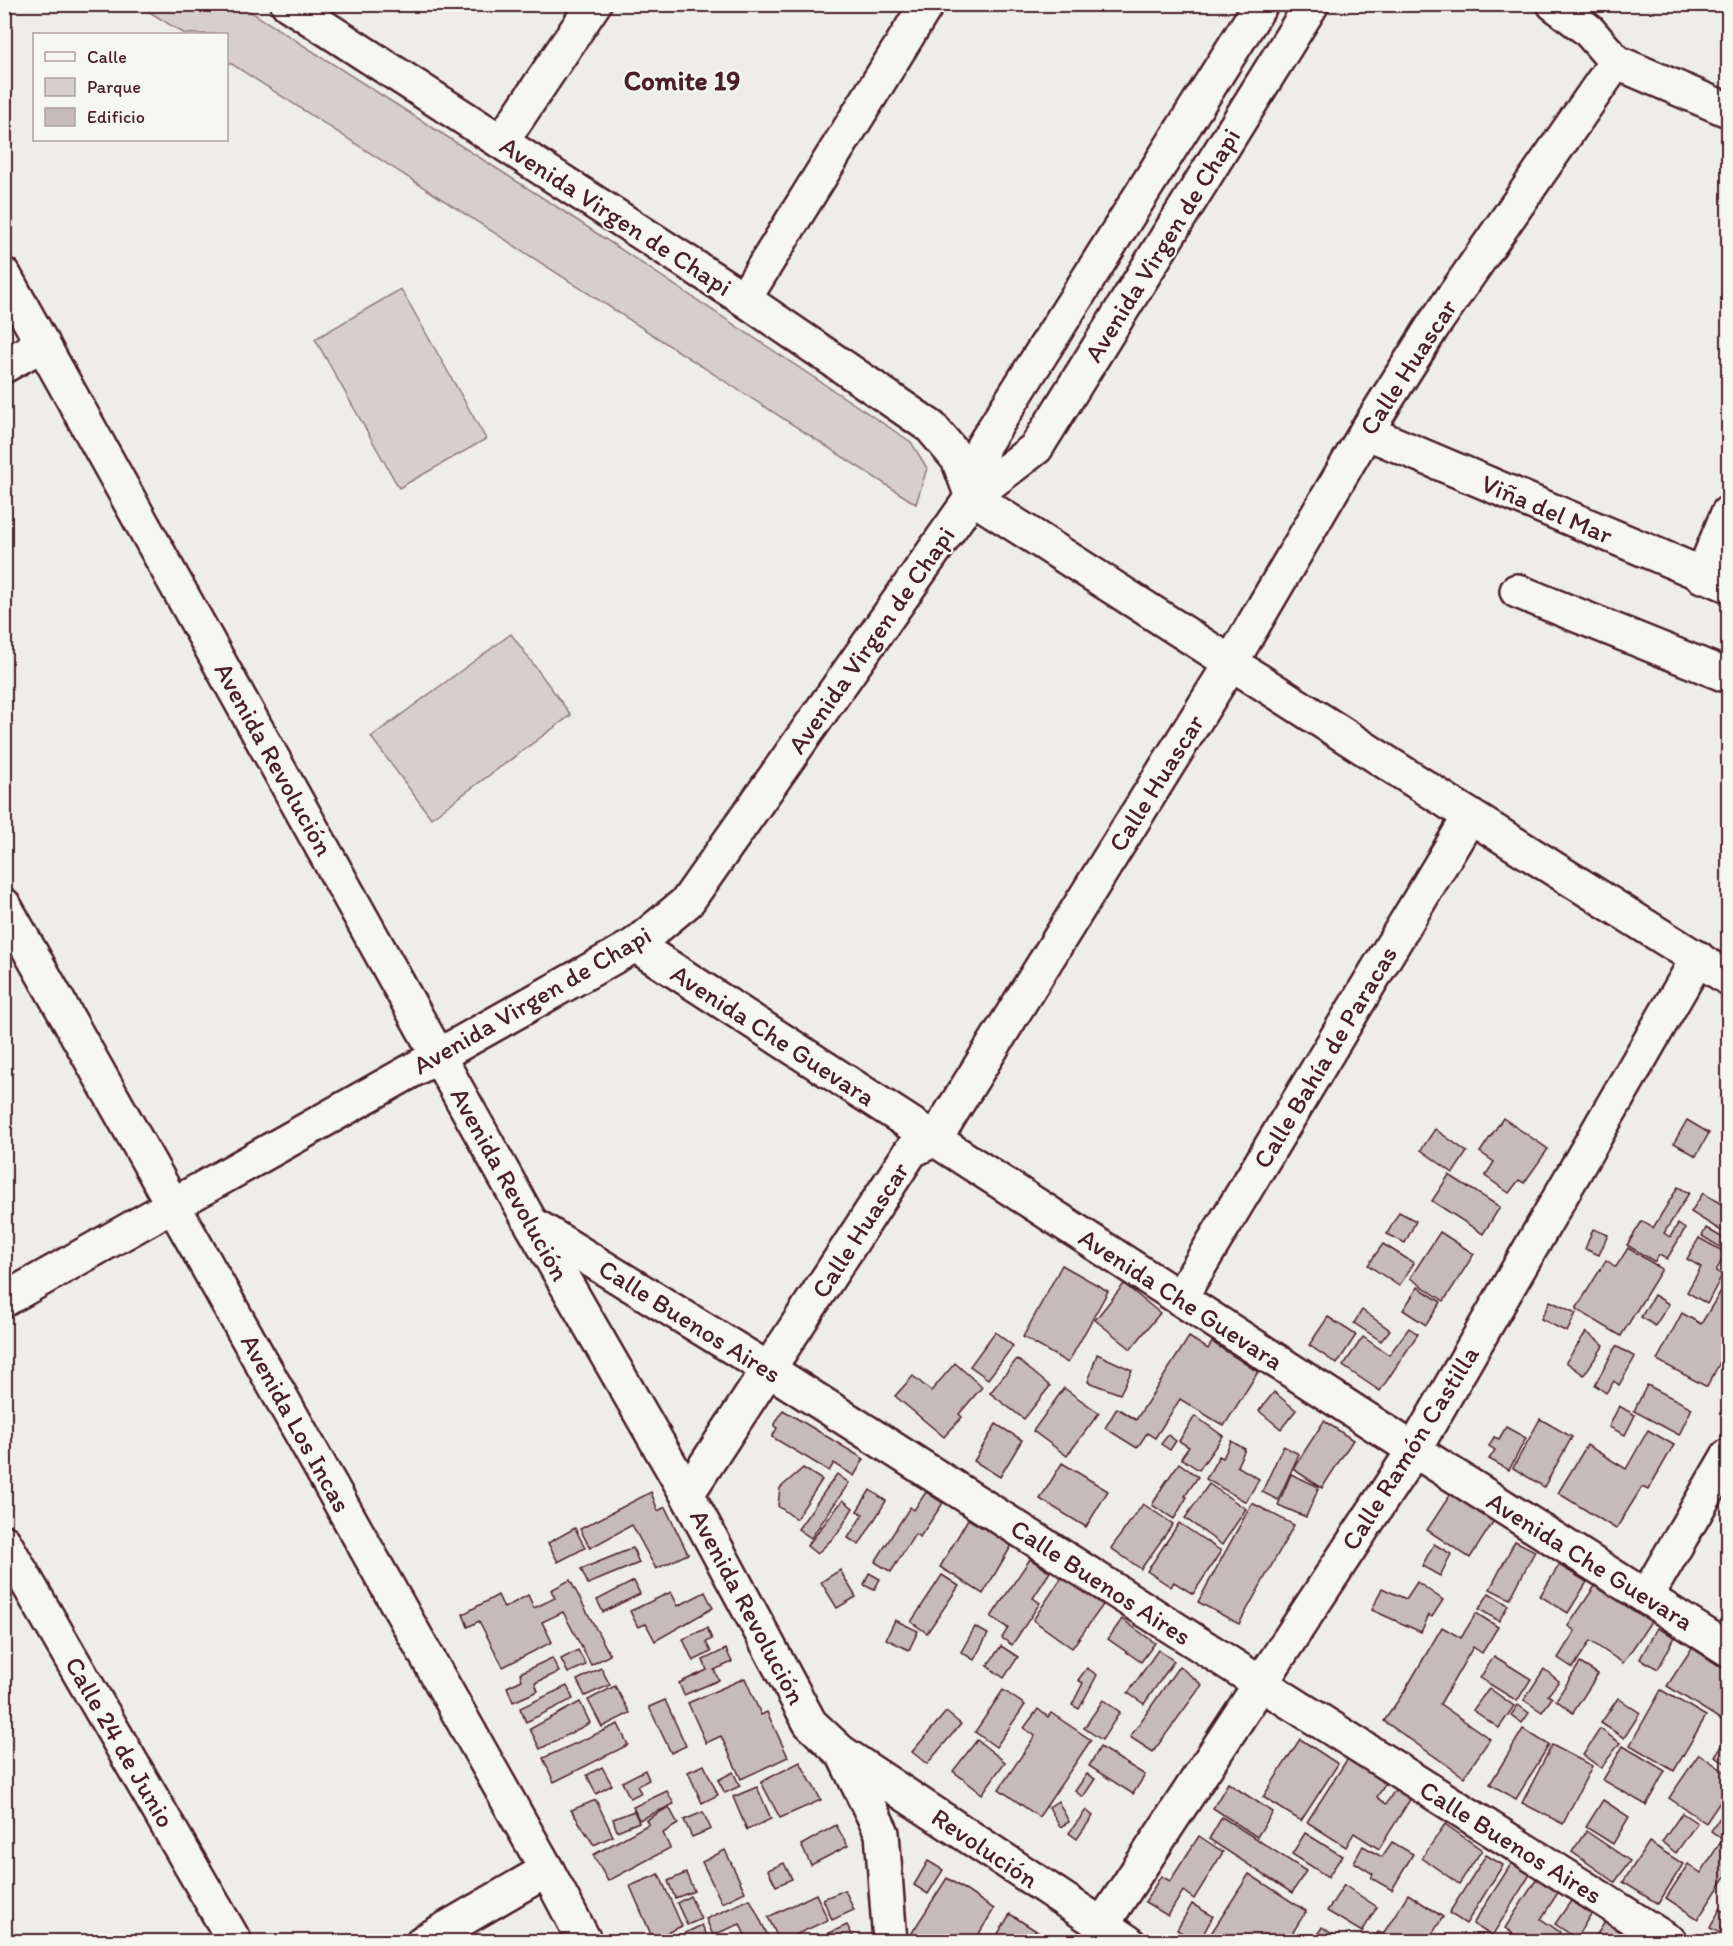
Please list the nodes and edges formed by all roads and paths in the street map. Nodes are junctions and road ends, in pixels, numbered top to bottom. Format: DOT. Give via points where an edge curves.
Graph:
graph roads {
  1 [pos="288,4"];
  2 [pos="594,4"];
  3 [pos="927,4"];
  4 [pos="1261,4"];
  5 [pos="1312,4"];
  6 [pos="1554,4"];
  7 [pos="1616,62"];
  8 [pos="1728,110"];
  9 [pos="502,141"];
  10 [pos="4,275"];
  11 [pos="744,299"];
  12 [pos="43,344"];
  13 [pos="4,366"];
  14 [pos="1366,432"];
  15 [pos="972,496"];
  16 [pos="1728,513"];
  17 [pos="1715,580"];
  18 [pos="1518,591"];
  19 [pos="1231,663"];
  20 [pos="1728,676"];
  21 [pos="1470,816"];
  22 [pos="4,905"];
  23 [pos="634,945"];
  24 [pos="1698,958"];
  25 [pos="1728,978"];
  26 [pos="439,1056"];
  27 [pos="934,1139"];
  28 [pos="173,1205"];
  29 [pos="531,1223"];
  30 [pos="1180,1298"];
  31 [pos="4,1300"];
  32 [pos="768,1369"];
  33 [pos="1414,1450"];
  34 [pos="1728,1456"];
  35 [pos="687,1494"];
  36 [pos="4,1542"];
  37 [pos="1646,1597"];
  38 [pos="1728,1649"];
  39 [pos="1260,1683"];
  40 [pos="843,1754"];
  41 [pos="547,1870"];
  42 [pos="1115,1933"];
  43 [pos="235,1941"];
  44 [pos="423,1941"];
  45 [pos="585,1941"];
  46 [pos="890,1941"];
  47 [pos="1670,1941"];
  1 -- 9 [label="street, Avenida Virgen de Chapi"];
  2 -- 9 [label="street"];
  3 -- 11 [label="street"];
  4 -- 15 [label="street, Avenida Virgen de Chapi" via="983,446"];
  5 -- 15 [label="street, Avenida Virgen de Chapi" via="1036,448"];
  6 -- 7 [label="street" via="1588,30"];
  7 -- 8 [label="street"];
  7 -- 14 [label="street, Calle Huascar" via="1433,326"];
  9 -- 11 [label="street, Avenida Virgen de Chapi"];
  10 -- 12 [label="street, Avenida Revolución"];
  11 -- 15 [label="street, Avenida Virgen de Chapi" via="931,426 958,459"];
  12 -- 13 [label="street"];
  12 -- 26 [label="street, Avenida Revolución"];
  14 -- 17 [label="street, Viña del Mar"];
  14 -- 19 [label="street, Calle Huascar"];
  15 -- 19 [label="street"];
  15 -- 23 [label="street, Avenida Virgen de Chapi" via="687,902"];
  16 -- 17 [label="street"];
  18 -- 20 [label="street"];
  19 -- 21 [label="street"];
  19 -- 27 [label="street, Calle Huascar"];
  21 -- 24 [label="street"];
  21 -- 30 [label="street, Calle Bahía de Paracas"];
  22 -- 28 [label="street, Avenida Los Incas"];
  23 -- 26 [label="street, Avenida Virgen de Chapi"];
  23 -- 27 [label="street, Avenida Che Guevara"];
  24 -- 25 [label="street"];
  24 -- 33 [label="street, Calle Ramón Castilla"];
  26 -- 28 [label="street, Avenida Virgen de Chapi"];
  26 -- 29 [label="street, Avenida Revolución"];
  27 -- 30 [label="street, Avenida Che Guevara"];
  27 -- 32 [label="street, Calle Huascar" via="912,1152"];
  28 -- 31 [label="street, Avenida Virgen de Chapi"];
  28 -- 41 [label="street, Avenida Los Incas"];
  29 -- 32 [label="street, Calle Buenos Aires"];
  29 -- 35 [label="street, Avenida Revolución"];
  30 -- 33 [label="street, Avenida Che Guevara"];
  32 -- 35 [label="street, Calle Huascar"];
  32 -- 39 [label="street, Calle Buenos Aires"];
  33 -- 37 [label="street, Avenida Che Guevara"];
  33 -- 39 [label="street, Calle Ramón Castilla"];
  34 -- 37 [label="street"];
  35 -- 40 [label="street, Avenida Revolución" via="810,1723"];
  36 -- 43 [label="street, Calle 24 de Junio"];
  37 -- 38 [label="street, Avenida Che Guevara"];
  39 -- 42 [label="street, Calle Ramón Castilla"];
  39 -- 47 [label="street, Calle Buenos Aires"];
  40 -- 42 [label="street, Revolución"];
  40 -- 46 [label="street, Avenida Revolución" via="882,1833"];
  41 -- 44 [label="street"];
  41 -- 45 [label="street, Avenida Los Incas"];
}
